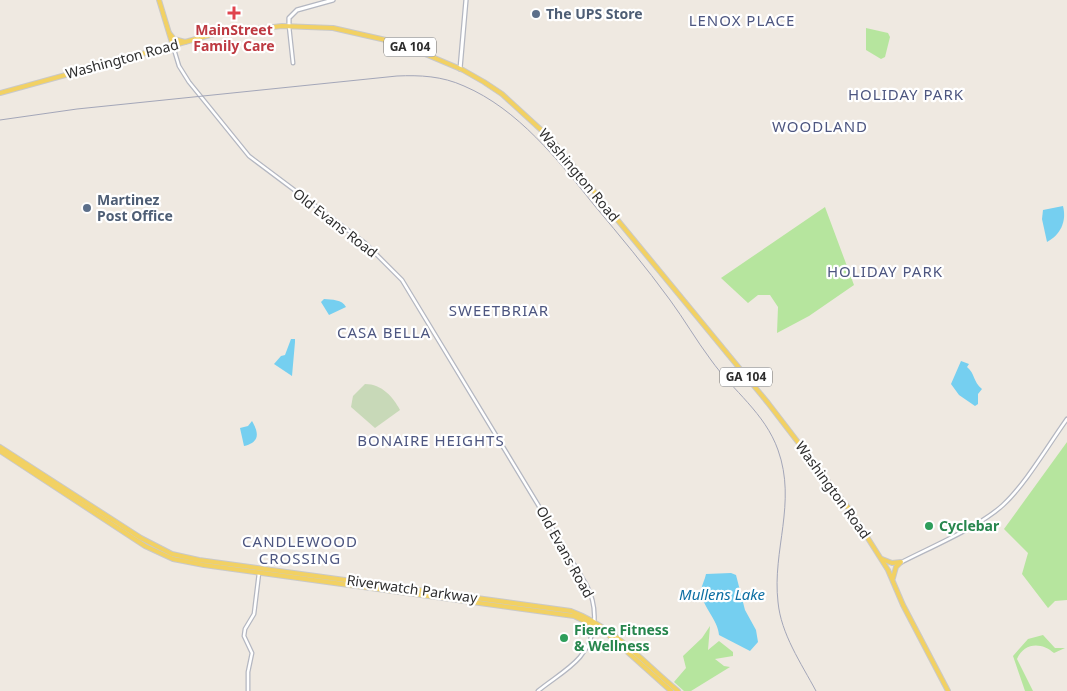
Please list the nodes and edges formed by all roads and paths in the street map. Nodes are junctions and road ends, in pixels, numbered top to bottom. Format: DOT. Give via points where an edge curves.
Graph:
graph roads {
  1 [pos="159,0"];
  2 [pos="333,0"];
  3 [pos="466,0"];
  4 [pos="289,26"];
  5 [pos="168,33"];
  6 [pos="187,42"];
  7 [pos="172,46"];
  8 [pos="164,47"];
  9 [pos="293,62"];
  10 [pos="460,69"];
  11 [pos="0,93"];
  12 [pos="1067,420"];
  13 [pos="0,446"];
  14 [pos="0,451"];
  15 [pos="881,558"];
  16 [pos="901,562"];
  17 [pos="259,569"];
  18 [pos="888,570"];
  19 [pos="893,580"];
  20 [pos="594,622"];
  21 [pos="248,691"];
  22 [pos="538,691"];
  23 [pos="671,691"];
  24 [pos="678,691"];
  25 [pos="948,691"];
  1 -- 5 [label="main road"];
  2 -- 4 [label="main road" via="298,10 289,18"];
  3 -- 10 [label="main road"];
  4 -- 6 [label="main road, Washington Road / GA 104" via="232,31"];
  4 -- 9 [label="street"];
  4 -- 10 [label="main road, Washington Road / GA 104" via="374,36"];
  5 -- 6 [label="main road" via="174,39"];
  5 -- 7 [label="main road"];
  5 -- 8 [label="main road" via="169,39"];
  6 -- 7 [label="main road, Washington Road / GA 104"];
  7 -- 8 [label="main road, Washington Road / GA 104"];
  7 -- 20 [label="street, Old Evans Road" via="189,82 249,156 365,243 402,280 586,585 593,599"];
  8 -- 11 [label="main road, Washington Road / GA 104"];
  10 -- 15 [label="main road, Washington Road / GA 104" via="502,94 551,139 768,403 850,510"];
  12 -- 16 [label="street" via="999,509"];
  13 -- 17 [label="main road, Riverwatch Parkway" via="161,549 199,560"];
  14 -- 17 [label="main road, Riverwatch Parkway" via="160,554 194,564"];
  15 -- 16 [label="main road" via="892,563"];
  15 -- 18 [label="main road, Washington Road / GA 104"];
  16 -- 18 [label="street"];
  16 -- 19 [label="main road" via="896,566"];
  17 -- 20 [label="main road, Riverwatch Parkway" via="558,613"];
  17 -- 21 [label="street" via="254,614 244,636 252,653"];
  18 -- 19 [label="main road, Washington Road / GA 104"];
  19 -- 25 [label="main road, Washington Road / GA 104"];
  20 -- 22 [label="street" via="580,657"];
  20 -- 23 [label="main road, Riverwatch Parkway"];
  20 -- 24 [label="main road, Riverwatch Parkway" via="618,638"];
}
